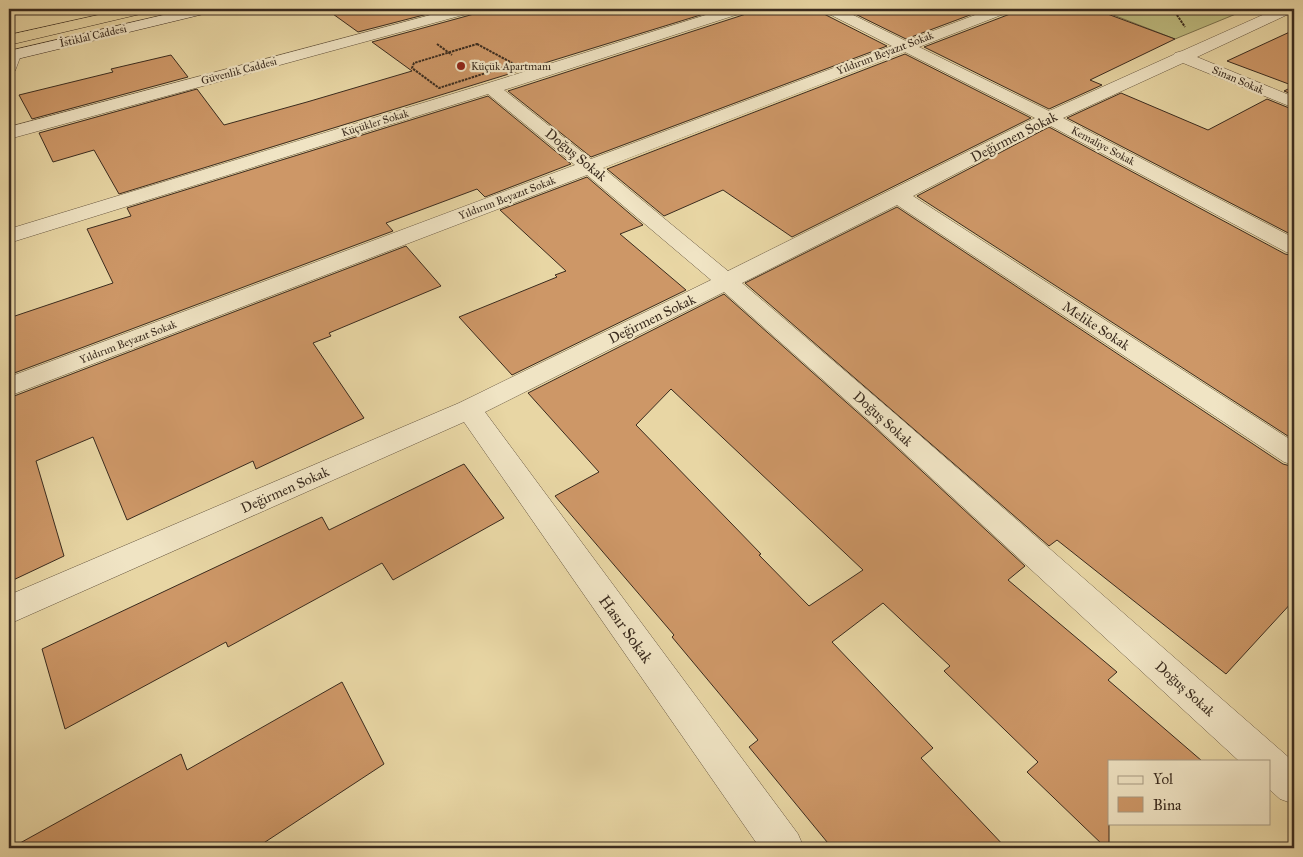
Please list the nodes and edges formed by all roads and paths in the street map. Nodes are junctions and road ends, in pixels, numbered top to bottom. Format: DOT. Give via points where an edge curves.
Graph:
graph roads {
  1 [pos="13,9"];
  2 [pos="144,9"];
  3 [pos="207,9"];
  4 [pos="469,9"];
  5 [pos="740,9"];
  6 [pos="830,9"];
  7 [pos="1004,9"];
  8 [pos="1288,9"];
  9 [pos="9,10"];
  10 [pos="26,19"];
  11 [pos="9,23"];
  12 [pos="100,34"];
  13 [pos="904,46"];
  14 [pos="447,52"];
  15 [pos="10,53"];
  16 [pos="452,55"];
  17 [pos="1181,56"];
  18 [pos="491,88"];
  19 [pos="1294,103"];
  20 [pos="1049,118"];
  21 [pos="9,133"];
  22 [pos="591,166"];
  23 [pos="898,196"];
  24 [pos="9,236"];
  25 [pos="1294,247"];
  26 [pos="728,281"];
  27 [pos="9,387"];
  28 [pos="469,409"];
  29 [pos="1294,455"];
  30 [pos="9,610"];
  31 [pos="1265,760"];
  32 [pos="1270,765"];
  33 [pos="1294,786"];
  34 [pos="784,848"];
  1 -- 9 [label="street"];
  2 -- 15 [label="highway"];
  3 -- 12 [label="street, İstiklal Caddesi"];
  4 -- 21 [label="street, Güvenlik Caddesi"];
  5 -- 18 [label="street, Küçükler Sokak"];
  6 -- 13 [label="street, Kemaliye Sokak"];
  7 -- 13 [label="street, Yıldırım Beyazıt Sokak"];
  8 -- 17 [label="street, Değirmen Sokak"];
  10 -- 11 [label="highway"];
  12 -- 15 [label="highway"];
  13 -- 20 [label="street, Kemaliye Sokak"];
  13 -- 22 [label="street, Yıldırım Beyazıt Sokak"];
  14 -- 14 [label="path" via="477,44 514,64 439,88 412,68 414,63"];
  14 -- 16 [label="path"];
  17 -- 19 [label="street, Sinan Sokak"];
  17 -- 20 [label="street, Değirmen Sokak"];
  18 -- 22 [label="street, Doğuş Sokak"];
  18 -- 24 [label="street, Küçükler Sokak"];
  20 -- 23 [label="street, Değirmen Sokak"];
  20 -- 25 [label="street, Kemaliye Sokak"];
  22 -- 26 [label="street, Doğuş Sokak"];
  22 -- 27 [label="street, Yıldırım Beyazıt Sokak"];
  23 -- 26 [label="street, Değirmen Sokak"];
  23 -- 29 [label="street, Melike Sokak"];
  26 -- 28 [label="street, Değirmen Sokak"];
  26 -- 31 [label="street, Doğuş Sokak"];
  28 -- 30 [label="street, Değirmen Sokak"];
  28 -- 34 [label="street, Hasır Sokak"];
  32 -- 33 [label="street"];
}
